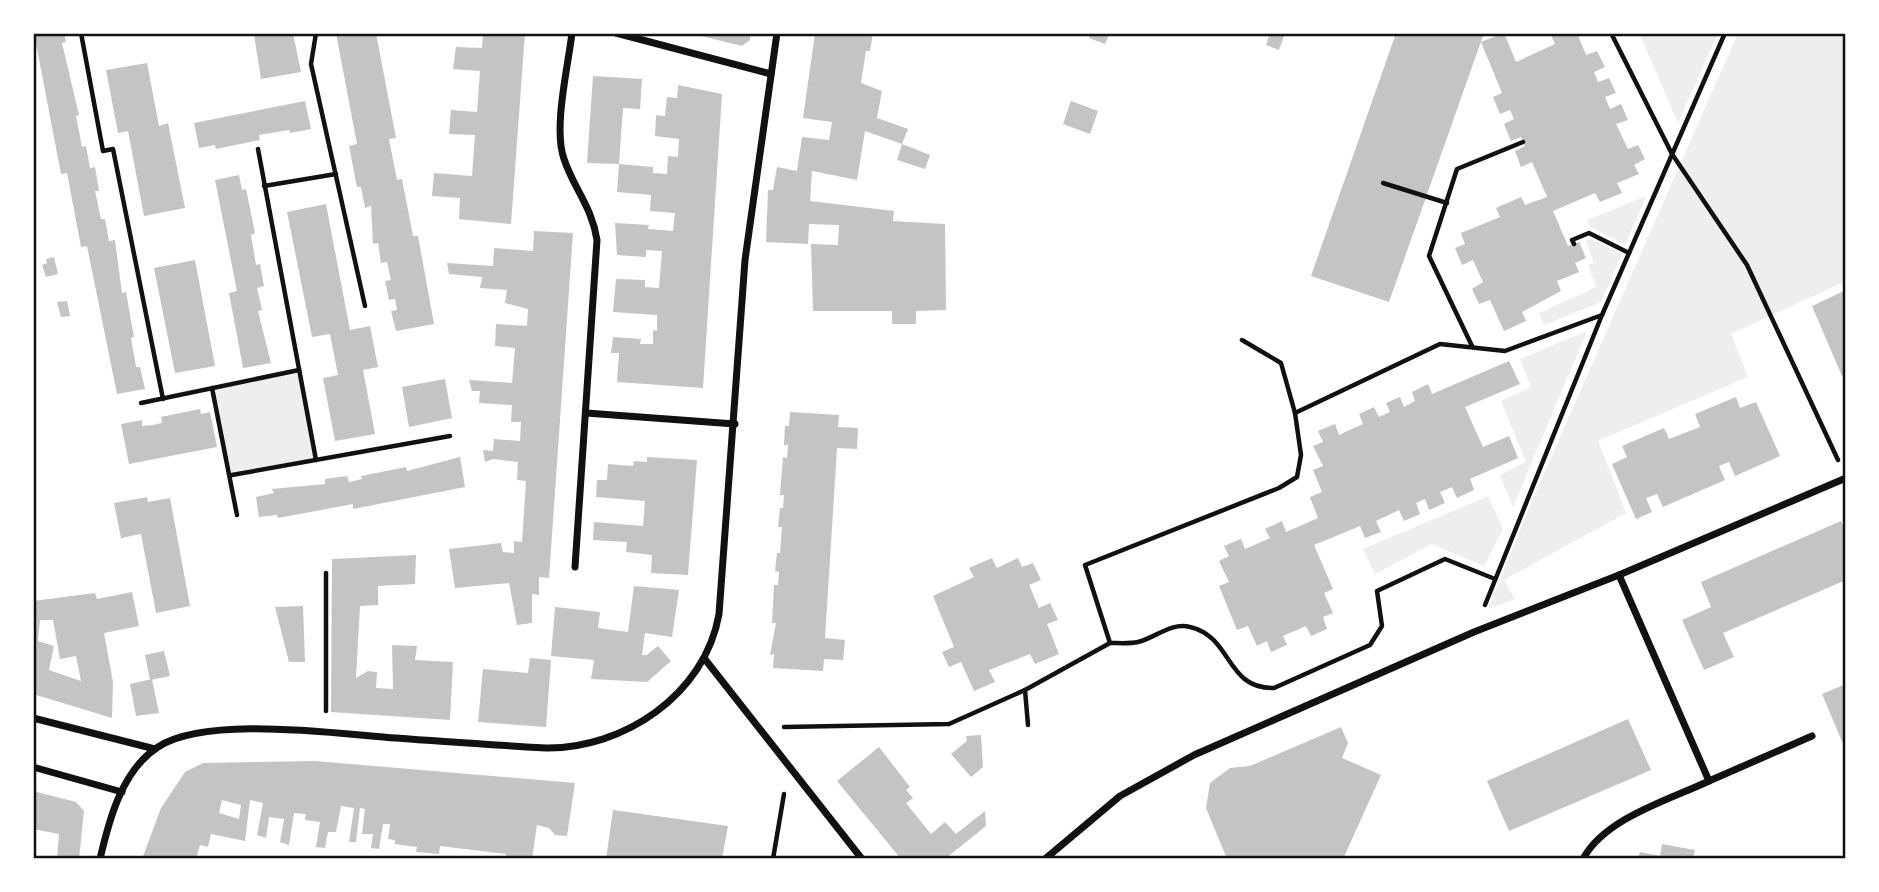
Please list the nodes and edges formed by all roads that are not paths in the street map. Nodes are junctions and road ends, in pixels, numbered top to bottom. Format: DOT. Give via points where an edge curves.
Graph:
graph roads {
  1 [pos="572,33"];
  2 [pos="616,33"];
  3 [pos="777,33"];
  4 [pos="771,74"];
  5 [pos="586,413"];
  6 [pos="735,424"];
  7 [pos="1846,478"];
  8 [pos="575,567"];
  9 [pos="1619,575"];
  10 [pos="704,658"];
  11 [pos="33,718"];
  12 [pos="1812,736"];
  13 [pos="155,749"];
  14 [pos="33,767"];
  15 [pos="1709,780"];
  16 [pos="122,792"];
  17 [pos="100,859"];
  18 [pos="862,859"];
  19 [pos="1045,859"];
  20 [pos="1583,859"];
  1 -- 5 [label="street" via="562,120 563,156 588,203 597,240"];
  2 -- 4 [label="street"];
  3 -- 4 [label="street"];
  4 -- 6 [label="street" via="746,249"];
  5 -- 6 [label="street"];
  5 -- 8 [label="street"];
  6 -- 10 [label="street" via="719,614"];
  7 -- 9 [label="street"];
  9 -- 15 [label="street"];
  9 -- 19 [label="street" via="1474,632 1194,755 1120,796"];
  10 -- 13 [label="street" via="680,689 648,718 584,745 546,748 326,733 213,732 182,736"];
  10 -- 18 [label="street"];
  11 -- 13 [label="street"];
  12 -- 15 [label="street"];
  13 -- 16 [label="street"];
  14 -- 16 [label="street"];
  15 -- 20 [label="street" via="1607,829"];
  16 -- 17 [label="street"];
}
